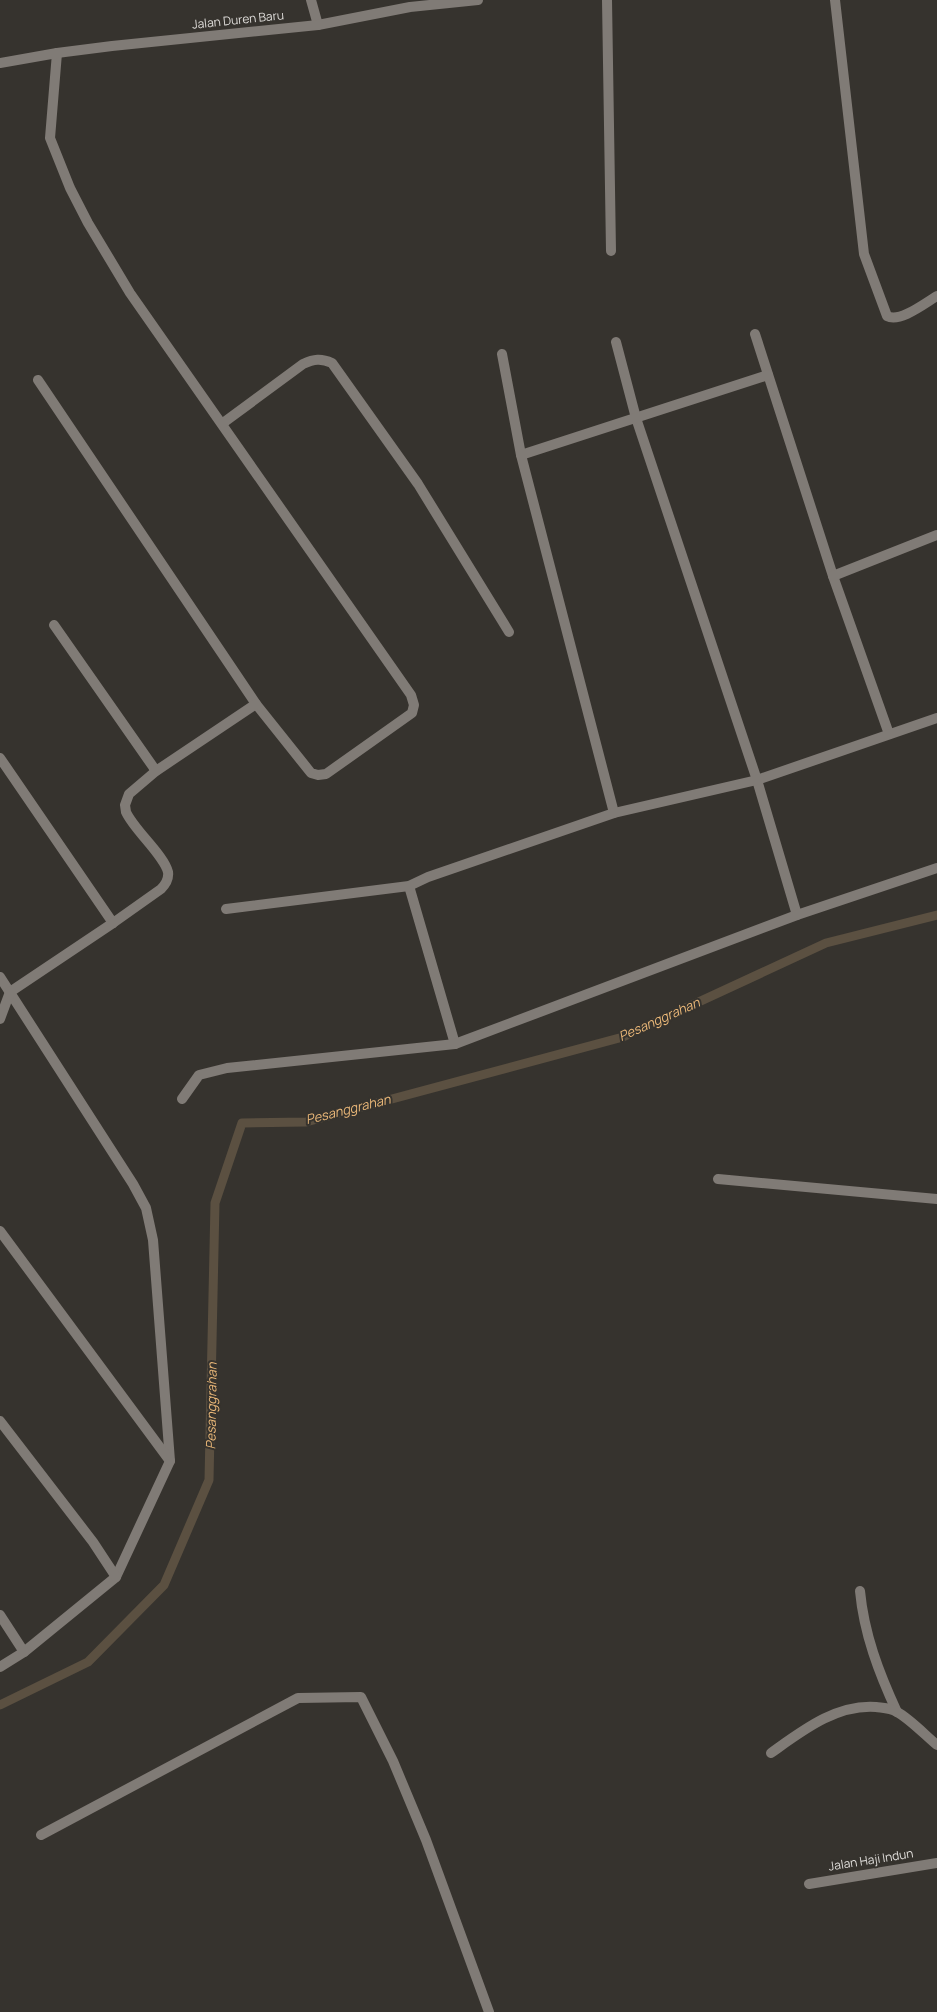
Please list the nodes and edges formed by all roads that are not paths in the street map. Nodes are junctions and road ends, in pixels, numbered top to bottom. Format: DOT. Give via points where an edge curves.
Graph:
graph roads {
  1 [pos="311,0"];
  2 [pos="478,0"];
  3 [pos="607,0"];
  4 [pos="835,0"];
  5 [pos="409,3"];
  6 [pos="318,25"];
  7 [pos="57,53"];
  8 [pos="0,64"];
  9 [pos="611,251"];
  10 [pos="937,296"];
  11 [pos="755,334"];
  12 [pos="616,342"];
  13 [pos="502,354"];
  14 [pos="768,375"];
  15 [pos="38,380"];
  16 [pos="636,418"];
  17 [pos="223,423"];
  18 [pos="521,455"];
  19 [pos="937,535"];
  20 [pos="834,576"];
  21 [pos="54,625"];
  22 [pos="509,632"];
  23 [pos="256,704"];
  24 [pos="937,718"];
  25 [pos="889,734"];
  26 [pos="0,758"];
  27 [pos="156,771"];
  28 [pos="757,780"];
  29 [pos="614,813"];
  30 [pos="937,868"];
  31 [pos="409,886"];
  32 [pos="226,909"];
  33 [pos="797,915"];
  34 [pos="113,923"];
  35 [pos="0,977"];
  36 [pos="10,992"];
  37 [pos="0,1019"];
  38 [pos="455,1044"];
  39 [pos="182,1099"];
  40 [pos="718,1179"];
  41 [pos="937,1199"];
  42 [pos="0,1231"];
  43 [pos="0,1421"];
  44 [pos="170,1460"];
  45 [pos="116,1576"];
  46 [pos="860,1591"];
  47 [pos="0,1615"];
  48 [pos="24,1652"];
  49 [pos="0,1667"];
  50 [pos="897,1712"];
  51 [pos="937,1746"];
  52 [pos="771,1753"];
  53 [pos="41,1835"];
  54 [pos="937,1863"];
  55 [pos="810,1884"];
  56 [pos="489,2012"];
  1 -- 6 [label="street"];
  2 -- 5 [label="street, Jalan Duren Baru"];
  3 -- 9 [label="street"];
  4 -- 10 [label="street" via="863,246 868,264 888,316 892,318 900,318"];
  5 -- 6 [label="street, Jalan Duren Baru"];
  6 -- 7 [label="street, Jalan Duren Baru"];
  7 -- 8 [label="street, Jalan Duren Baru"];
  7 -- 17 [label="street" via="50,138 70,188 130,292"];
  11 -- 14 [label="street"];
  12 -- 16 [label="street"];
  13 -- 18 [label="street"];
  14 -- 16 [label="street"];
  14 -- 20 [label="street"];
  15 -- 23 [label="street"];
  16 -- 18 [label="street"];
  16 -- 28 [label="street"];
  17 -- 22 [label="street" via="303,364 312,360 332,363 418,484"];
  17 -- 23 [label="street" via="411,696 414,705 412,713 326,774 318,775 311,773"];
  18 -- 29 [label="street"];
  19 -- 20 [label="street"];
  20 -- 25 [label="street"];
  21 -- 27 [label="street"];
  23 -- 27 [label="street"];
  24 -- 25 [label="street"];
  25 -- 28 [label="street"];
  26 -- 34 [label="street"];
  27 -- 34 [label="street" via="129,794 125,805 126,812 165,865 168,877 161,888"];
  28 -- 29 [label="street"];
  28 -- 33 [label="street"];
  29 -- 31 [label="street" via="428,877"];
  30 -- 33 [label="street"];
  31 -- 32 [label="street"];
  31 -- 38 [label="street"];
  33 -- 38 [label="street"];
  34 -- 36 [label="street"];
  35 -- 36 [label="street"];
  36 -- 37 [label="street"];
  36 -- 44 [label="street" via="146,1208 153,1240"];
  38 -- 39 [label="street" via="227,1068 199,1075"];
  40 -- 41 [label="street"];
  42 -- 44 [label="street"];
  43 -- 45 [label="street"];
  44 -- 45 [label="street"];
  45 -- 48 [label="street"];
  46 -- 50 [label="street" via="869,1646"];
  47 -- 48 [label="street"];
  48 -- 49 [label="street"];
  50 -- 51 [label="street"];
  50 -- 52 [label="street" via="886,1708 860,1706 844,1710 812,1725"];
  53 -- 56 [label="street" via="298,1698 361,1697 393,1761 426,1840"];
  54 -- 55 [label="street, Jalan Haji Indun"];
}
